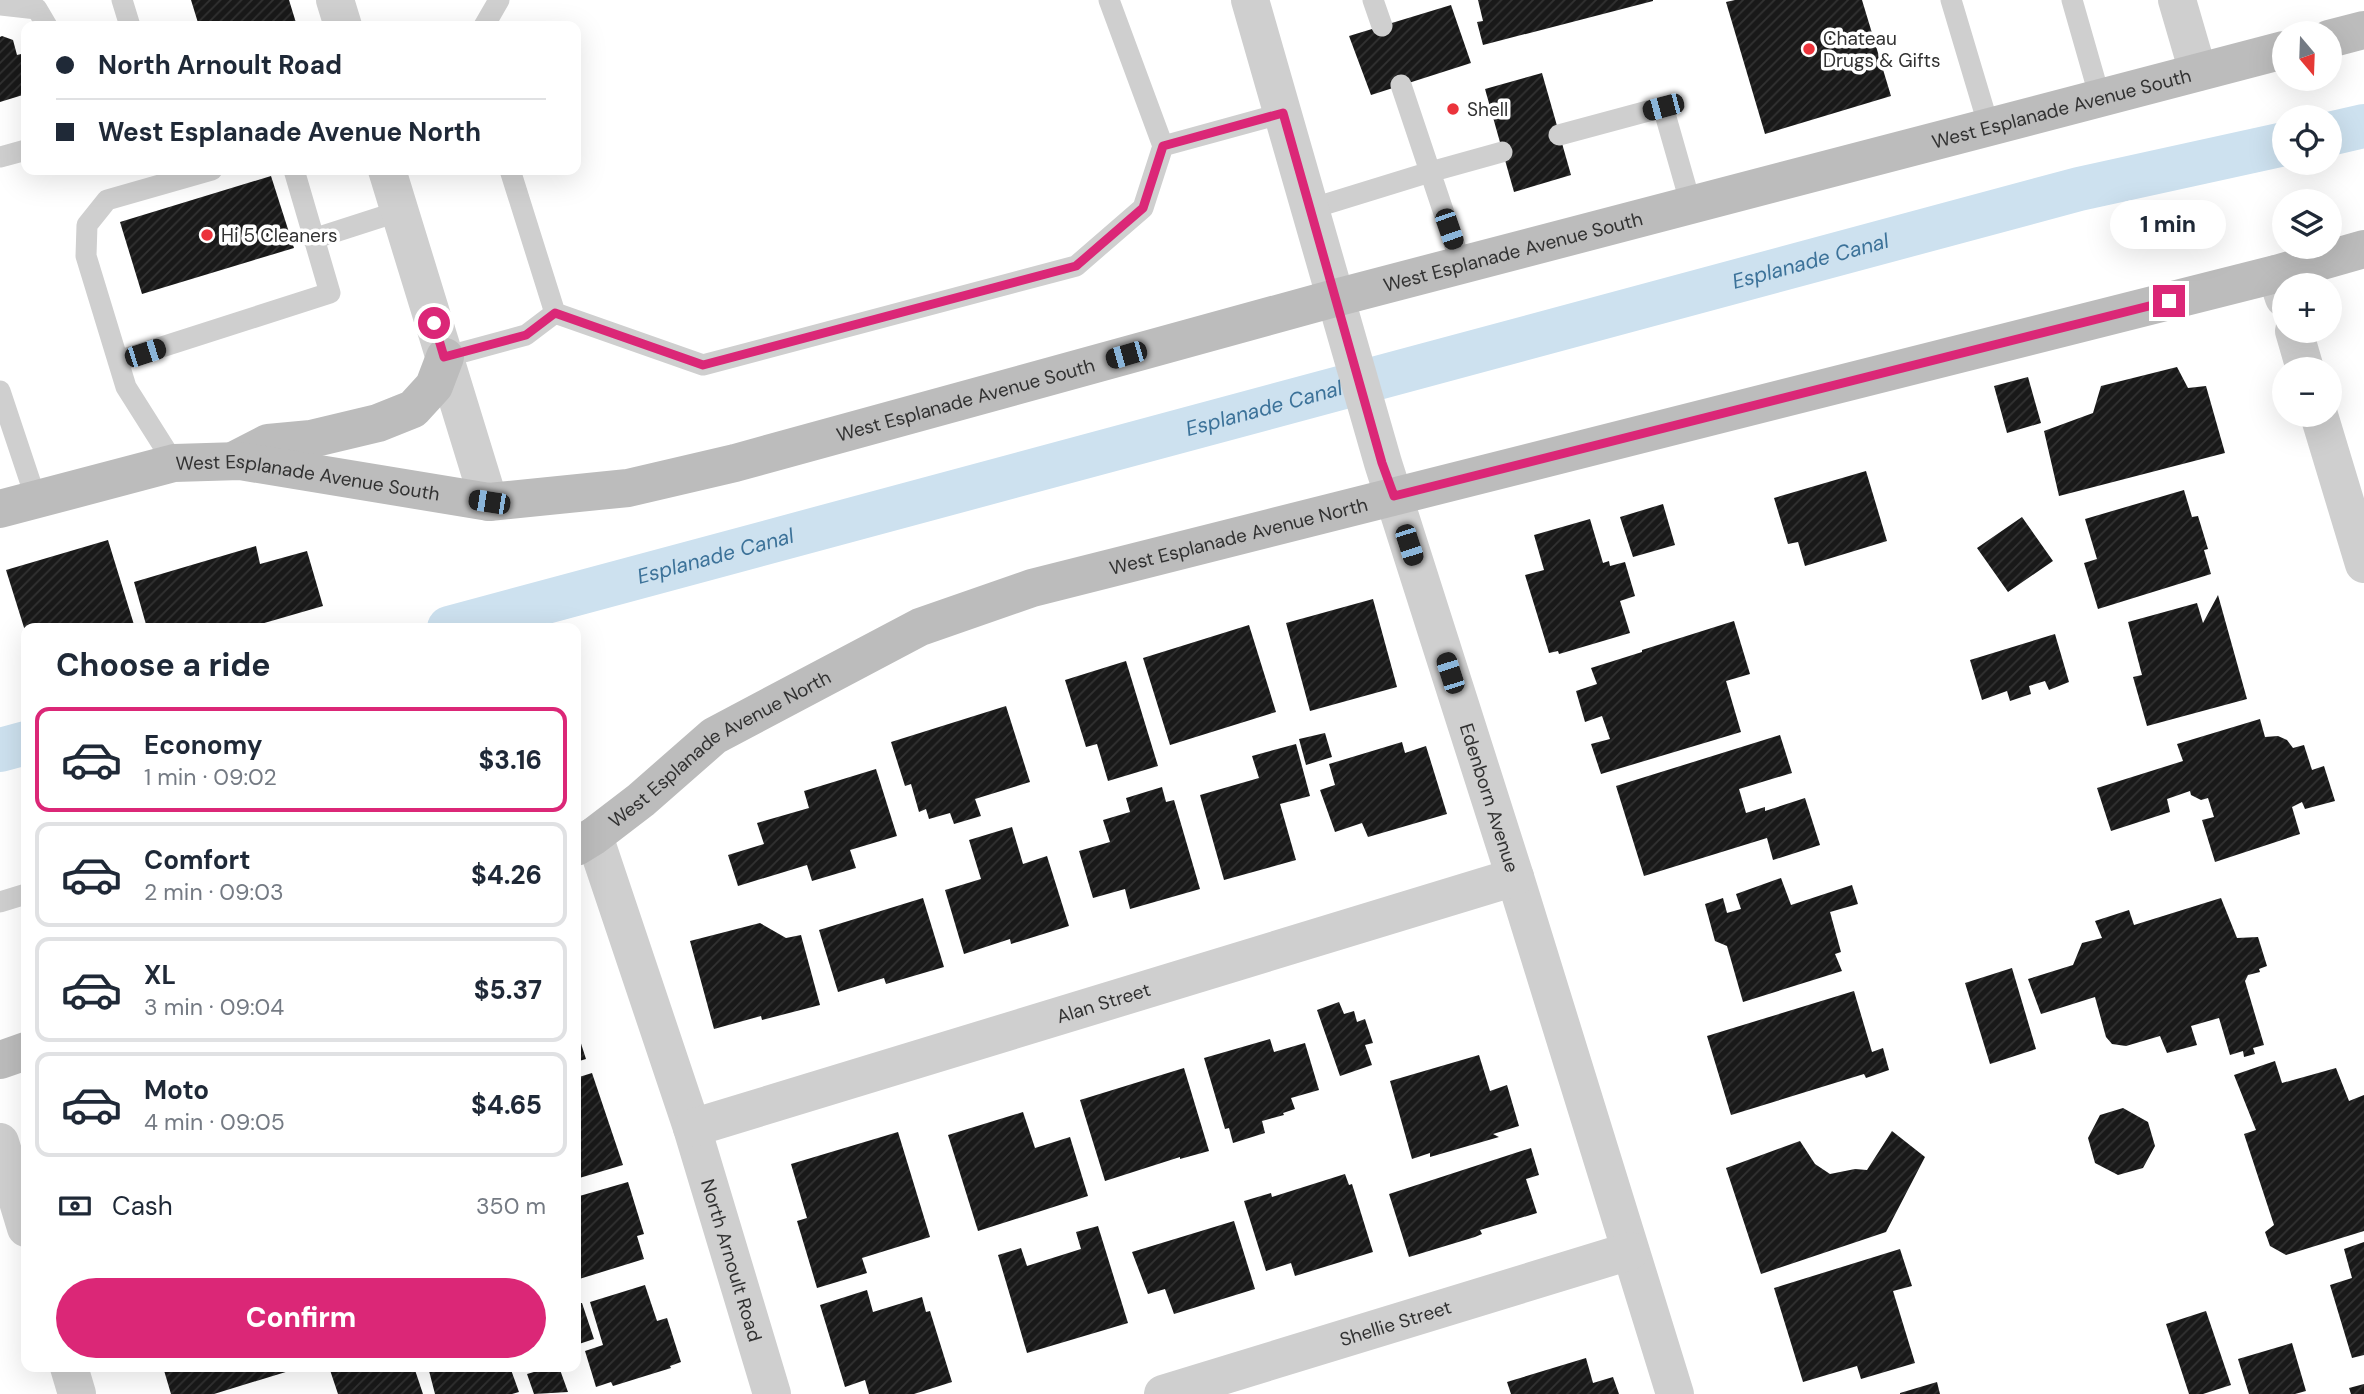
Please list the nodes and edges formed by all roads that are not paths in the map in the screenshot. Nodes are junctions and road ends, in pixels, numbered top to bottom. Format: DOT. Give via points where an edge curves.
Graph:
graph roads {
  1 [pos="122,0"];
  2 [pos="335,0"];
  3 [pos="499,0"];
  4 [pos="1109,0"];
  5 [pos="1250,0"];
  6 [pos="1373,0"];
  7 [pos="1951,0"];
  8 [pos="2072,0"];
  9 [pos="2177,0"];
  10 [pos="1,3"];
  11 [pos="44,21"];
  12 [pos="128,21"];
  13 [pos="341,21"];
  14 [pos="487,21"];
  15 [pos="1382,26"];
  16 [pos="2364,30"];
  17 [pos="2342,36"];
  18 [pos="2272,53"];
  19 [pos="2198,72"];
  20 [pos="1401,85"];
  21 [pos="2100,98"];
  22 [pos="1283,113"];
  23 [pos="1989,127"];
  24 [pos="1559,135"];
  25 [pos="1163,146"];
  26 [pos="21,151"];
  27 [pos="1502,152"];
  28 [pos="0,157"];
  29 [pos="1430,172"];
  30 [pos="194,175"];
  31 [pos="295,175"];
  32 [pos="389,175"];
  33 [pos="512,175"];
  34 [pos="1691,205"];
  35 [pos="1310,209"];
  36 [pos="400,211"];
  37 [pos="313,239"];
  38 [pos="2364,249"];
  39 [pos="1461,264"];
  40 [pos="2310,273"];
  41 [pos="2272,288"];
  42 [pos="1335,298"];
  43 [pos="555,313"];
  44 [pos="444,357"];
  45 [pos="118,361"];
  46 [pos="0,391"];
  47 [pos="2323,427"];
  48 [pos="231,461"];
  49 [pos="174,463"];
  50 [pos="1388,480"];
  51 [pos="489,502"];
  52 [pos="18,504"];
  53 [pos="2364,564"];
  54 [pos="585,841"];
  55 [pos="1515,877"];
  56 [pos="21,896"];
  57 [pos="0,902"];
  58 [pos="21,1053"];
  59 [pos="0,1060"];
  60 [pos="692,1128"];
  61 [pos="0,1142"];
  62 [pos="21,1211"];
  63 [pos="1630,1251"];
  64 [pos="70,1372"];
  65 [pos="77,1394"];
  66 [pos="772,1394"];
  67 [pos="1163,1394"];
  68 [pos="1675,1394"];
  1 -- 12 [label="lane"];
  2 -- 13 [label="street"];
  3 -- 14 [label="lane"];
  4 -- 25 [label="lane"];
  5 -- 22 [label="street, Edenborn Avenue"];
  6 -- 15 [label="lane"];
  7 -- 23 [label="lane"];
  8 -- 21 [label="lane"];
  9 -- 19 [label="street"];
  10 -- 11 [label="lane" via="37,9"];
  16 -- 17 [label="main road"];
  18 -- 19 [label="main road, West Esplanade Avenue South"];
  19 -- 21 [label="main road, West Esplanade Avenue South"];
  20 -- 29 [label="lane"];
  21 -- 23 [label="main road, West Esplanade Avenue South"];
  22 -- 25 [label="lane"];
  22 -- 35 [label="street, Edenborn Avenue"];
  23 -- 34 [label="main road, West Esplanade Avenue South"];
  24 -- 34 [label="lane" via="1663,107"];
  25 -- 43 [label="lane" via="1143,208 1076,266 703,365"];
  26 -- 28 [label="lane"];
  27 -- 29 [label="lane"];
  29 -- 35 [label="lane"];
  29 -- 39 [label="lane"];
  30 -- 45 [label="lane" via="107,200 86,225 86,256"];
  31 -- 37 [label="lane"];
  32 -- 36 [label="street"];
  33 -- 43 [label="lane"];
  34 -- 39 [label="main road, West Esplanade Avenue South"];
  35 -- 42 [label="street, Edenborn Avenue"];
  36 -- 37 [label="lane"];
  36 -- 44 [label="street"];
  37 -- 45 [label="lane" via="330,293"];
  38 -- 40 [label="main road, West Esplanade Avenue North"];
  39 -- 42 [label="main road, West Esplanade Avenue South"];
  41 -- 50 [label="main road, West Esplanade Avenue North"];
  42 -- 50 [label="street, Edenborn Avenue"];
  42 -- 51 [label="main road, West Esplanade Avenue South" via="735,463 628,488"];
  43 -- 44 [label="lane" via="526,335"];
  44 -- 48 [label="main road" via="434,386 413,409 351,430 268,443"];
  44 -- 51 [label="street"];
  45 -- 49 [label="lane" via="126,387"];
  46 -- 52 [label="lane"];
  47 -- 53 [label="street"];
  48 -- 49 [label="main road, West Esplanade Avenue South"];
  48 -- 51 [label="main road, West Esplanade Avenue South"];
  49 -- 52 [label="main road, West Esplanade Avenue South"];
  50 -- 54 [label="main road, West Esplanade Avenue North" via="1032,588 920,627 713,736 641,800"];
  50 -- 55 [label="street, Edenborn Avenue"];
  54 -- 60 [label="street, North Arnoult Road"];
  55 -- 60 [label="street, Alan Street"];
  55 -- 63 [label="street, Edenborn Avenue"];
  56 -- 57 [label="lane"];
  58 -- 59 [label="main road"];
  60 -- 66 [label="street, North Arnoult Road"];
  61 -- 62 [label="street"];
  63 -- 67 [label="street, Shellie Street"];
  63 -- 68 [label="street, Edenborn Avenue"];
  64 -- 65 [label="street"];
}
